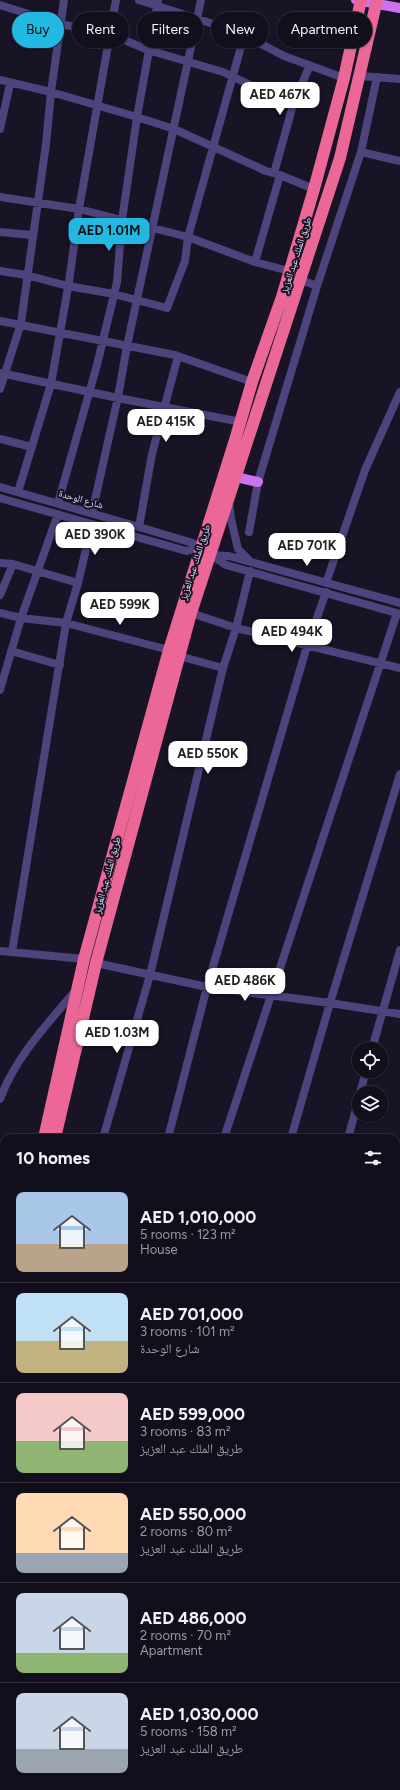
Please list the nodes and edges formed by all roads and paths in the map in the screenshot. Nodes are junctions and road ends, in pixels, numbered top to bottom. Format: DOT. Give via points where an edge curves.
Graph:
graph roads {
  1 [pos="64,0"];
  2 [pos="116,0"];
  3 [pos="139,0"];
  4 [pos="201,0"];
  5 [pos="359,1"];
  6 [pos="376,2"];
  7 [pos="158,3"];
  8 [pos="0,4"];
  9 [pos="400,8"];
  10 [pos="24,12"];
  11 [pos="62,12"];
  12 [pos="114,12"];
  13 [pos="180,12"];
  14 [pos="198,12"];
  15 [pos="129,42"];
  16 [pos="57,48"];
  17 [pos="107,48"];
  18 [pos="191,48"];
  19 [pos="240,48"];
  20 [pos="268,48"];
  21 [pos="148,50"];
  22 [pos="189,61"];
  23 [pos="309,67"];
  24 [pos="232,76"];
  25 [pos="360,76"];
  26 [pos="376,77"];
  27 [pos="344,78"];
  28 [pos="400,79"];
  29 [pos="0,80"];
  30 [pos="10,84"];
  31 [pos="51,92"];
  32 [pos="293,105"];
  33 [pos="97,106"];
  34 [pos="137,117"];
  35 [pos="174,129"];
  36 [pos="0,130"];
  37 [pos="214,146"];
  38 [pos="361,152"];
  39 [pos="400,161"];
  40 [pos="277,174"];
  41 [pos="314,188"];
  42 [pos="0,197"];
  43 [pos="38,202"];
  44 [pos="79,208"];
  45 [pos="122,220"];
  46 [pos="153,227"];
  47 [pos="0,232"];
  48 [pos="32,235"];
  49 [pos="188,237"];
  50 [pos="255,262"];
  51 [pos="0,271"];
  52 [pos="290,271"];
  53 [pos="26,275"];
  54 [pos="301,280"];
  55 [pos="68,286"];
  56 [pos="317,286"];
  57 [pos="114,294"];
  58 [pos="137,300"];
  59 [pos="0,321"];
  60 [pos="19,326"];
  61 [pos="59,332"];
  62 [pos="103,341"];
  63 [pos="127,346"];
  64 [pos="178,356"];
  65 [pos="2,373"];
  66 [pos="252,382"];
  67 [pos="51,384"];
  68 [pos="0,389"];
  69 [pos="89,392"];
  70 [pos="400,392"];
  71 [pos="118,398"];
  72 [pos="165,407"];
  73 [pos="241,422"];
  74 [pos="0,439"];
  75 [pos="32,447"];
  76 [pos="236,476"];
  77 [pos="258,482"];
  78 [pos="0,487"];
  79 [pos="18,492"];
  80 [pos="228,497"];
  81 [pos="0,498"];
  82 [pos="58,503"];
  83 [pos="92,513"];
  84 [pos="58,514"];
  85 [pos="92,524"];
  86 [pos="139,526"];
  87 [pos="250,532"];
  88 [pos="206,552"];
  89 [pos="250,562"];
  90 [pos="0,563"];
  91 [pos="13,564"];
  92 [pos="37,571"];
  93 [pos="250,571"];
  94 [pos="326,582"];
  95 [pos="78,583"];
  96 [pos="326,592"];
  97 [pos="0,595"];
  98 [pos="400,602"];
  99 [pos="0,613"];
  100 [pos="398,613"];
  101 [pos="191,614"];
  102 [pos="21,618"];
  103 [pos="66,623"];
  104 [pos="236,628"];
  105 [pos="307,646"];
  106 [pos="11,651"];
  107 [pos="174,653"];
  108 [pos="380,662"];
  109 [pos="60,665"];
  110 [pos="223,668"];
  111 [pos="400,668"];
  112 [pos="0,690"];
  113 [pos="400,774"];
  114 [pos="397,794"];
  115 [pos="400,950"];
  116 [pos="0,951"];
  117 [pos="12,952"];
  118 [pos="84,959"];
  119 [pos="96,963"];
  120 [pos="150,975"];
  121 [pos="207,987"];
  122 [pos="77,989"];
  123 [pos="269,995"];
  124 [pos="330,1003"];
  125 [pos="382,1012"];
  126 [pos="400,1014"];
  127 [pos="374,1042"];
  128 [pos="3,1081"];
  129 [pos="0,1099"];
  130 [pos="352,1122"];
  131 [pos="45,1134"];
  132 [pos="56,1134"];
  133 [pos="105,1134"];
  134 [pos="169,1134"];
  135 [pos="225,1134"];
  136 [pos="292,1134"];
  137 [pos="349,1134"];
  1 -- 11 [label="street"];
  2 -- 12 [label="street"];
  3 -- 7 [label="street"];
  4 -- 14 [label="street"];
  5 -- 6 [label="main road"];
  5 -- 27 [label="highway, طريق الملك عبد العزيز"];
  6 -- 9 [label="main road"];
  6 -- 25 [label="highway, طريق الملك عبد العزيز"];
  7 -- 13 [label="street"];
  7 -- 21 [label="street"];
  8 -- 10 [label="street"];
  15 -- 21 [label="street"];
  16 -- 31 [label="street"];
  17 -- 33 [label="street"];
  18 -- 22 [label="street"];
  19 -- 24 [label="street"];
  20 -- 23 [label="street"];
  21 -- 22 [label="street"];
  21 -- 34 [label="street"];
  22 -- 24 [label="street"];
  22 -- 35 [label="street"];
  23 -- 27 [label="street"];
  23 -- 32 [label="street"];
  24 -- 32 [label="street"];
  24 -- 37 [label="street"];
  25 -- 26 [label="street"];
  25 -- 54 [label="highway, طريق الملك عبد العزيز" via="340,158"];
  26 -- 28 [label="street"];
  26 -- 38 [label="street"];
  27 -- 41 [label="highway, طريق الملك عبد العزيز"];
  29 -- 30 [label="street"];
  30 -- 31 [label="street"];
  30 -- 36 [label="street"];
  31 -- 33 [label="street"];
  31 -- 43 [label="street"];
  32 -- 40 [label="street"];
  33 -- 34 [label="street"];
  33 -- 44 [label="street"];
  34 -- 35 [label="street"];
  34 -- 45 [label="street"];
  35 -- 37 [label="street"];
  35 -- 46 [label="street"];
  37 -- 40 [label="street"];
  37 -- 49 [label="street"];
  38 -- 39 [label="street"];
  38 -- 56 [label="street"];
  40 -- 41 [label="street"];
  40 -- 50 [label="street"];
  41 -- 52 [label="highway, طريق الملك عبد العزيز"];
  42 -- 43 [label="street"];
  43 -- 44 [label="street"];
  43 -- 48 [label="street"];
  44 -- 45 [label="street"];
  44 -- 55 [label="street"];
  45 -- 46 [label="street"];
  45 -- 57 [label="street" via="118,282"];
  46 -- 49 [label="street"];
  46 -- 58 [label="street"];
  47 -- 48 [label="street"];
  48 -- 53 [label="street"];
  49 -- 50 [label="street"];
  49 -- 58 [label="street" via="185,261 167,308"];
  50 -- 52 [label="street"];
  51 -- 53 [label="street"];
  52 -- 66 [label="highway, طريق الملك عبد العزيز"];
  53 -- 55 [label="street"];
  53 -- 60 [label="street"];
  54 -- 56 [label="street"];
  54 -- 76 [label="highway, طريق الملك عبد العزيز"];
  55 -- 57 [label="street"];
  55 -- 61 [label="street"];
  56 -- 77 [label="street"];
  57 -- 58 [label="street"];
  57 -- 62 [label="street"];
  58 -- 63 [label="street"];
  59 -- 60 [label="street"];
  60 -- 61 [label="street"];
  60 -- 65 [label="street"];
  61 -- 62 [label="street"];
  61 -- 67 [label="street"];
  62 -- 63 [label="street"];
  62 -- 69 [label="street"];
  63 -- 64 [label="street"];
  63 -- 71 [label="street"];
  64 -- 66 [label="street"];
  64 -- 72 [label="street"];
  65 -- 67 [label="street"];
  65 -- 68 [label="street"];
  66 -- 73 [label="highway, طريق الملك عبد العزيز"];
  67 -- 69 [label="street"];
  67 -- 75 [label="street"];
  69 -- 71 [label="street"];
  69 -- 82 [label="street"];
  70 -- 94 [label="street" via="365,470"];
  71 -- 72 [label="street"];
  71 -- 83 [label="street"];
  72 -- 73 [label="street"];
  72 -- 86 [label="street" via="152,454"];
  73 -- 88 [label="highway, طريق الملك عبد العزيز"];
  74 -- 75 [label="street"];
  75 -- 79 [label="street"];
  76 -- 77 [label="main road"];
  76 -- 80 [label="highway, طريق الملك عبد العزيز"];
  77 -- 87 [label="street"];
  78 -- 79 [label="street, شارع الوحدة"];
  79 -- 82 [label="street, شارع الوحدة"];
  80 -- 88 [label="highway, طريق الملك عبد العزيز"];
  80 -- 89 [label="street" via="238,549"];
  81 -- 84 [label="street"];
  82 -- 83 [label="street, شارع الوحدة"];
  83 -- 86 [label="street, شارع الوحدة"];
  84 -- 85 [label="street"];
  84 -- 92 [label="street"];
  85 -- 88 [label="street" via="186,551"];
  85 -- 95 [label="street"];
  86 -- 88 [label="street, شارع الوحدة" via="193,543"];
  88 -- 89 [label="street, شارع الوحدة"];
  88 -- 93 [label="street" via="226,565"];
  88 -- 101 [label="highway, طريق الملك عبد العزيز"];
  88 -- 107 [label="highway, طريق الملك عبد العزيز"];
  89 -- 94 [label="street, شارع الوحدة"];
  90 -- 91 [label="street"];
  91 -- 92 [label="street"];
  91 -- 97 [label="street"];
  92 -- 95 [label="street"];
  92 -- 102 [label="street"];
  93 -- 96 [label="street"];
  93 -- 104 [label="street"];
  94 -- 98 [label="street, شارع الوحدة"];
  95 -- 103 [label="street"];
  96 -- 100 [label="street"];
  96 -- 105 [label="street"];
  99 -- 102 [label="street"];
  100 -- 108 [label="street"];
  101 -- 104 [label="street"];
  101 -- 107 [label="highway, طريق الملك عبد العزيز"];
  102 -- 103 [label="street"];
  102 -- 106 [label="street"];
  103 -- 107 [label="street"];
  103 -- 109 [label="street"];
  104 -- 105 [label="street"];
  104 -- 110 [label="street"];
  105 -- 108 [label="street"];
  105 -- 121 [label="street"];
  106 -- 109 [label="street"];
  106 -- 112 [label="street"];
  107 -- 110 [label="street"];
  107 -- 118 [label="highway, طريق الملك عبد العزيز"];
  107 -- 119 [label="highway, طريق الملك عبد العزيز"];
  108 -- 111 [label="street"];
  108 -- 123 [label="street"];
  109 -- 117 [label="street"];
  110 -- 120 [label="street"];
  113 -- 114 [label="street"];
  114 -- 124 [label="street"];
  115 -- 125 [label="street"];
  116 -- 117 [label="street"];
  117 -- 118 [label="street"];
  118 -- 122 [label="highway, طريق الملك عبد العزيز"];
  119 -- 120 [label="street"];
  119 -- 132 [label="highway, طريق الملك عبد العزيز"];
  120 -- 121 [label="street"];
  120 -- 133 [label="street"];
  121 -- 123 [label="street"];
  121 -- 134 [label="street"];
  122 -- 128 [label="street"];
  122 -- 131 [label="highway, طريق الملك عبد العزيز"];
  123 -- 124 [label="street"];
  123 -- 135 [label="street"];
  124 -- 125 [label="street"];
  124 -- 136 [label="street"];
  125 -- 126 [label="street"];
  125 -- 127 [label="street"];
  128 -- 129 [label="street"];
  130 -- 137 [label="street"];
}
